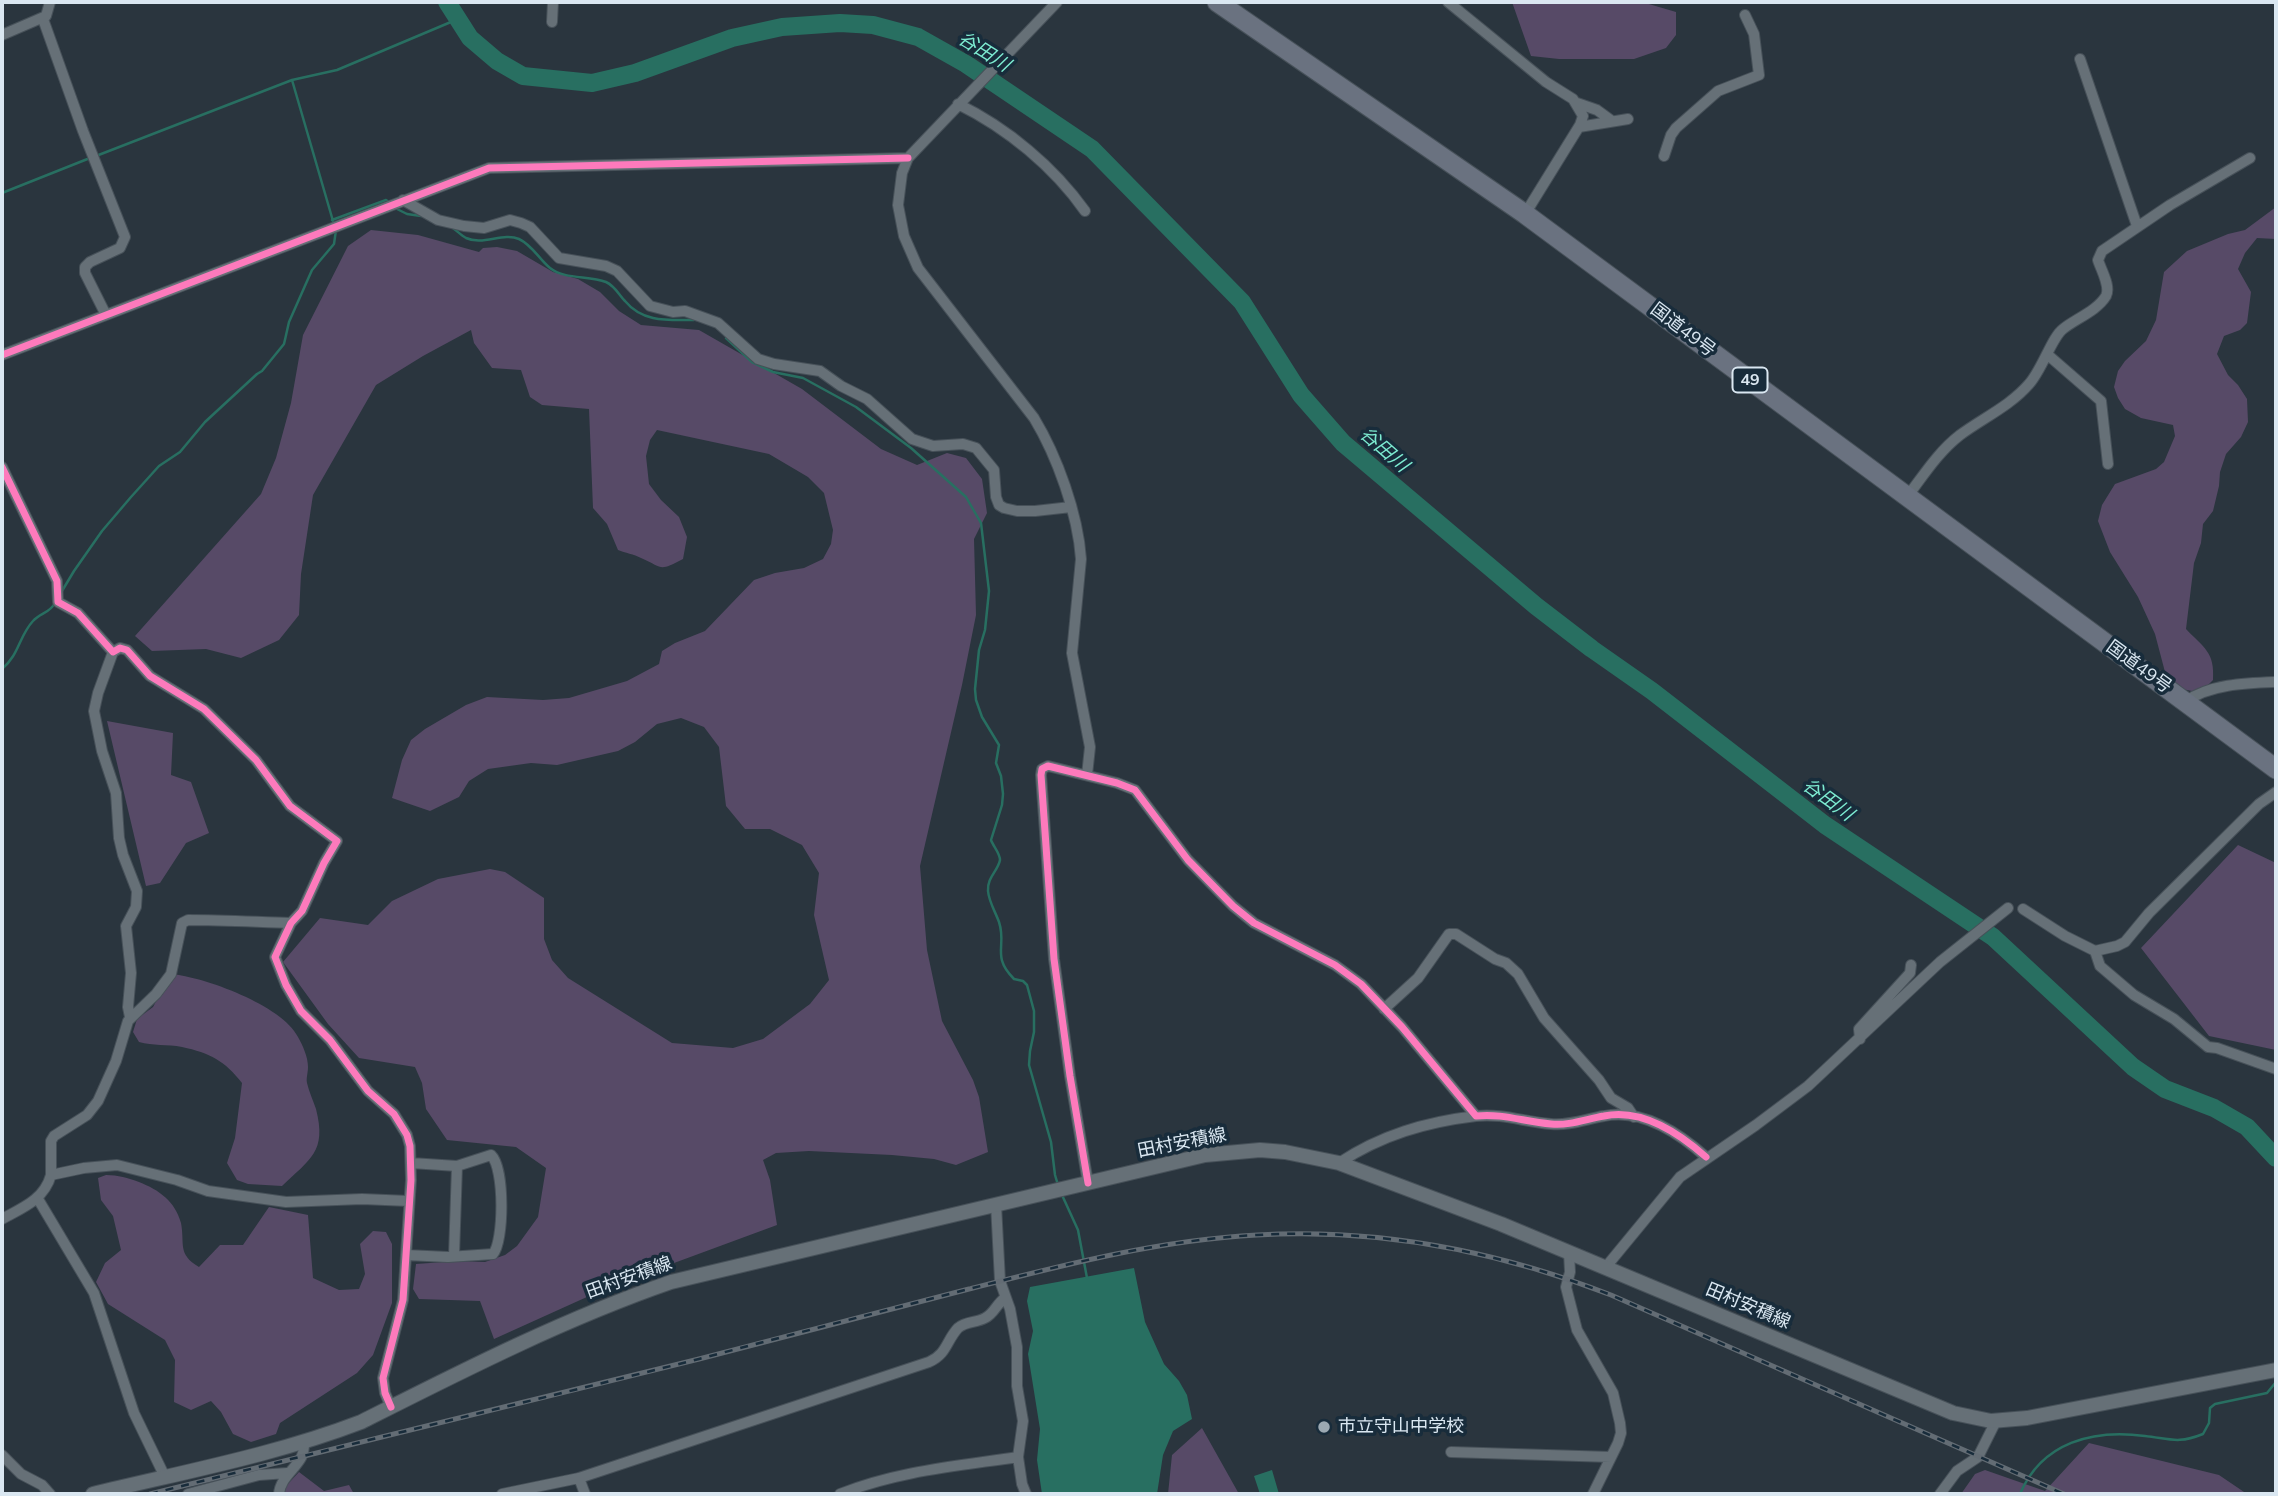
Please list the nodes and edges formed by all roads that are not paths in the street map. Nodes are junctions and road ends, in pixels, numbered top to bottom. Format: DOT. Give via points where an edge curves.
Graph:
graph roads {
  1 [pos="50,2"];
  2 [pos="553,2"];
  3 [pos="1057,2"];
  4 [pos="1217,2"];
  5 [pos="1448,2"];
  6 [pos="1745,15"];
  7 [pos="43,19"];
  8 [pos="552,22"];
  9 [pos="2,35"];
  10 [pos="2080,59"];
  11 [pos="959,103"];
  12 [pos="1577,103"];
  13 [pos="1628,118"];
  14 [pos="1612,121"];
  15 [pos="1579,127"];
  16 [pos="1664,156"];
  17 [pos="908,158"];
  18 [pos="2250,158"];
  19 [pos="403,200"];
  20 [pos="1085,211"];
  21 [pos="1525,214"];
  22 [pos="2137,226"];
  23 [pos="106,314"];
  24 [pos="2,355"];
  25 [pos="2048,355"];
  26 [pos="2108,464"];
  27 [pos="2,467"];
  28 [pos="1907,497"];
  29 [pos="1071,507"];
  30 [pos="113,652"];
  31 [pos="2276,682"];
  32 [pos="2185,702"];
  33 [pos="2276,769"];
  34 [pos="1087,775"];
  35 [pos="2276,792"];
  36 [pos="2008,908"];
  37 [pos="2024,909"];
  38 [pos="292,923"];
  39 [pos="2095,951"];
  40 [pos="1911,965"];
  41 [pos="1384,1009"];
  42 [pos="130,1017"];
  43 [pos="1860,1039"];
  44 [pos="2276,1069"];
  45 [pos="1476,1116"];
  46 [pos="1634,1117"];
  47 [pos="1706,1157"];
  48 [pos="411,1163"];
  49 [pos="1339,1163"];
  50 [pos="457,1166"];
  51 [pos="51,1175"];
  52 [pos="1088,1183"];
  53 [pos="38,1199"];
  54 [pos="409,1201"];
  55 [pos="996,1204"];
  56 [pos="2,1219"];
  57 [pos="1569,1253"];
  58 [pos="407,1255"];
  59 [pos="454,1256"];
  60 [pos="1605,1268"];
  61 [pos="1005,1298"];
  62 [pos="2276,1370"];
  63 [pos="391,1407"];
  64 [pos="1996,1420"];
  65 [pos="303,1442"];
  66 [pos="1451,1452"];
  67 [pos="2,1455"];
  68 [pos="1018,1457"];
  69 [pos="1611,1457"];
  70 [pos="287,1473"];
  71 [pos="165,1476"];
  72 [pos="579,1478"];
  73 [pos="50,1494"];
  74 [pos="93,1494"];
  75 [pos="188,1494"];
  76 [pos="279,1494"];
  77 [pos="502,1494"];
  78 [pos="585,1494"];
  79 [pos="840,1494"];
  80 [pos="1026,1494"];
  81 [pos="1593,1494"];
  82 [pos="1940,1494"];
  1 -- 7 [label="street"];
  2 -- 8 [label="street"];
  3 -- 11 [label="street"];
  4 -- 21 [label="highway, 国道49号 / 49"];
  5 -- 12 [label="street"];
  6 -- 16 [label="street" via="1754,34 1759,75 1713,94 1676,128"];
  7 -- 9 [label="street"];
  7 -- 23 [label="street" via="125,237 120,247 85,267"];
  10 -- 22 [label="street"];
  11 -- 17 [label="street"];
  11 -- 20 [label="street" via="1026,149 1070,188"];
  12 -- 14 [label="street"];
  12 -- 15 [label="street" via="1583,116"];
  13 -- 14 [label="street"];
  14 -- 15 [label="street"];
  15 -- 21 [label="street"];
  17 -- 19 [label="street" via="495,167"];
  17 -- 29 [label="street" via="898,205 904,236 918,268 1034,418"];
  18 -- 22 [label="street"];
  19 -- 23 [label="street"];
  19 -- 29 [label="street" via="438,220 464,226 484,228 510,220 521,223 559,258 617,271 650,306 718,323 758,359 820,371 867,399 912,439 933,446 976,448 994,470 996,497 1004,508"];
  21 -- 28 [label="highway, 国道49号 / 49"];
  22 -- 25 [label="street" via="2100,253 2106,295 2057,334"];
  23 -- 24 [label="street"];
  25 -- 26 [label="street" via="2101,401"];
  25 -- 28 [label="street" via="2028,385 1958,436"];
  27 -- 30 [label="street" via="57,581 57,601 78,613"];
  28 -- 32 [label="highway, 国道49号 / 49"];
  29 -- 34 [label="street" via="1081,559 1072,653 1090,747"];
  30 -- 38 [label="street" via="127,650 150,676 204,709 256,760 290,806 337,841"];
  30 -- 42 [label="street" via="94,711 116,793 121,846 137,891 125,937 131,973"];
  31 -- 32 [label="street" via="2234,685"];
  32 -- 33 [label="highway, 国道49号 / 49"];
  34 -- 41 [label="street" via="1135,790 1188,860 1233,906 1349,973"];
  34 -- 52 [label="street" via="1048,766 1041,769 1054,959"];
  35 -- 39 [label="street" via="2124,942"];
  36 -- 43 [label="street" via="1940,962"];
  37 -- 39 [label="street"];
  38 -- 42 [label="street" via="183,922 170,974"];
  38 -- 48 [label="street" via="275,957 286,985 301,1011 398,1120 407,1135"];
  39 -- 44 [label="street" via="2100,966 2134,995 2208,1047"];
  40 -- 43 [label="street" via="1908,975 1859,1029"];
  41 -- 45 [label="street"];
  41 -- 46 [label="street" via="1418,978 1449,934 1456,934 1518,974 1544,1018 1611,1098"];
  42 -- 51 [label="street" via="98,1101 51,1142"];
  43 -- 47 [label="street" via="1808,1086"];
  45 -- 46 [label="street" via="1501,1115 1550,1124 1613,1114"];
  45 -- 49 [label="street" via="1394,1133"];
  46 -- 47 [label="street" via="1662,1126"];
  47 -- 60 [label="street" via="1668,1189"];
  48 -- 50 [label="street"];
  48 -- 54 [label="street"];
  49 -- 52 [label="main road, 田村安積線" via="1285,1152 1231,1152"];
  49 -- 57 [label="main road, 田村安積線"];
  50 -- 59 [label="street"];
  50 -- 59 [label="street" via="491,1155 497,1161 502,1191 497,1250 488,1255"];
  51 -- 53 [label="street"];
  51 -- 54 [label="street" via="117,1165 208,1191 286,1202"];
  52 -- 55 [label="main road, 田村安積線"];
  53 -- 56 [label="street"];
  53 -- 71 [label="street" via="94,1293 134,1413"];
  54 -- 58 [label="street"];
  55 -- 61 [label="street"];
  55 -- 63 [label="main road, 田村安積線" via="671,1282 618,1300"];
  57 -- 60 [label="main road, 田村安積線"];
  57 -- 69 [label="street" via="1566,1287 1577,1331 1618,1405 1621,1433"];
  58 -- 59 [label="street"];
  58 -- 63 [label="street" via="403,1300 383,1378"];
  60 -- 64 [label="main road, 田村安積線" via="1953,1413"];
  61 -- 68 [label="street" via="1017,1346 1023,1415"];
  61 -- 72 [label="street" via="989,1316 958,1328 940,1357 929,1363"];
  62 -- 64 [label="main road, 田村安積線" via="2050,1414"];
  63 -- 65 [label="main road, 田村安積線"];
  64 -- 82 [label="street" via="1978,1457 1958,1471"];
  65 -- 70 [label="street" via="299,1462"];
  65 -- 71 [label="main road, 田村安積線"];
  66 -- 69 [label="street"];
  67 -- 73 [label="street"];
  68 -- 79 [label="street" via="896,1475"];
  68 -- 80 [label="street"];
  69 -- 81 [label="street"];
  70 -- 75 [label="street" via="259,1475"];
  70 -- 76 [label="street"];
  71 -- 74 [label="main road, 田村安積線"];
  72 -- 77 [label="street"];
  72 -- 78 [label="street"];
}
